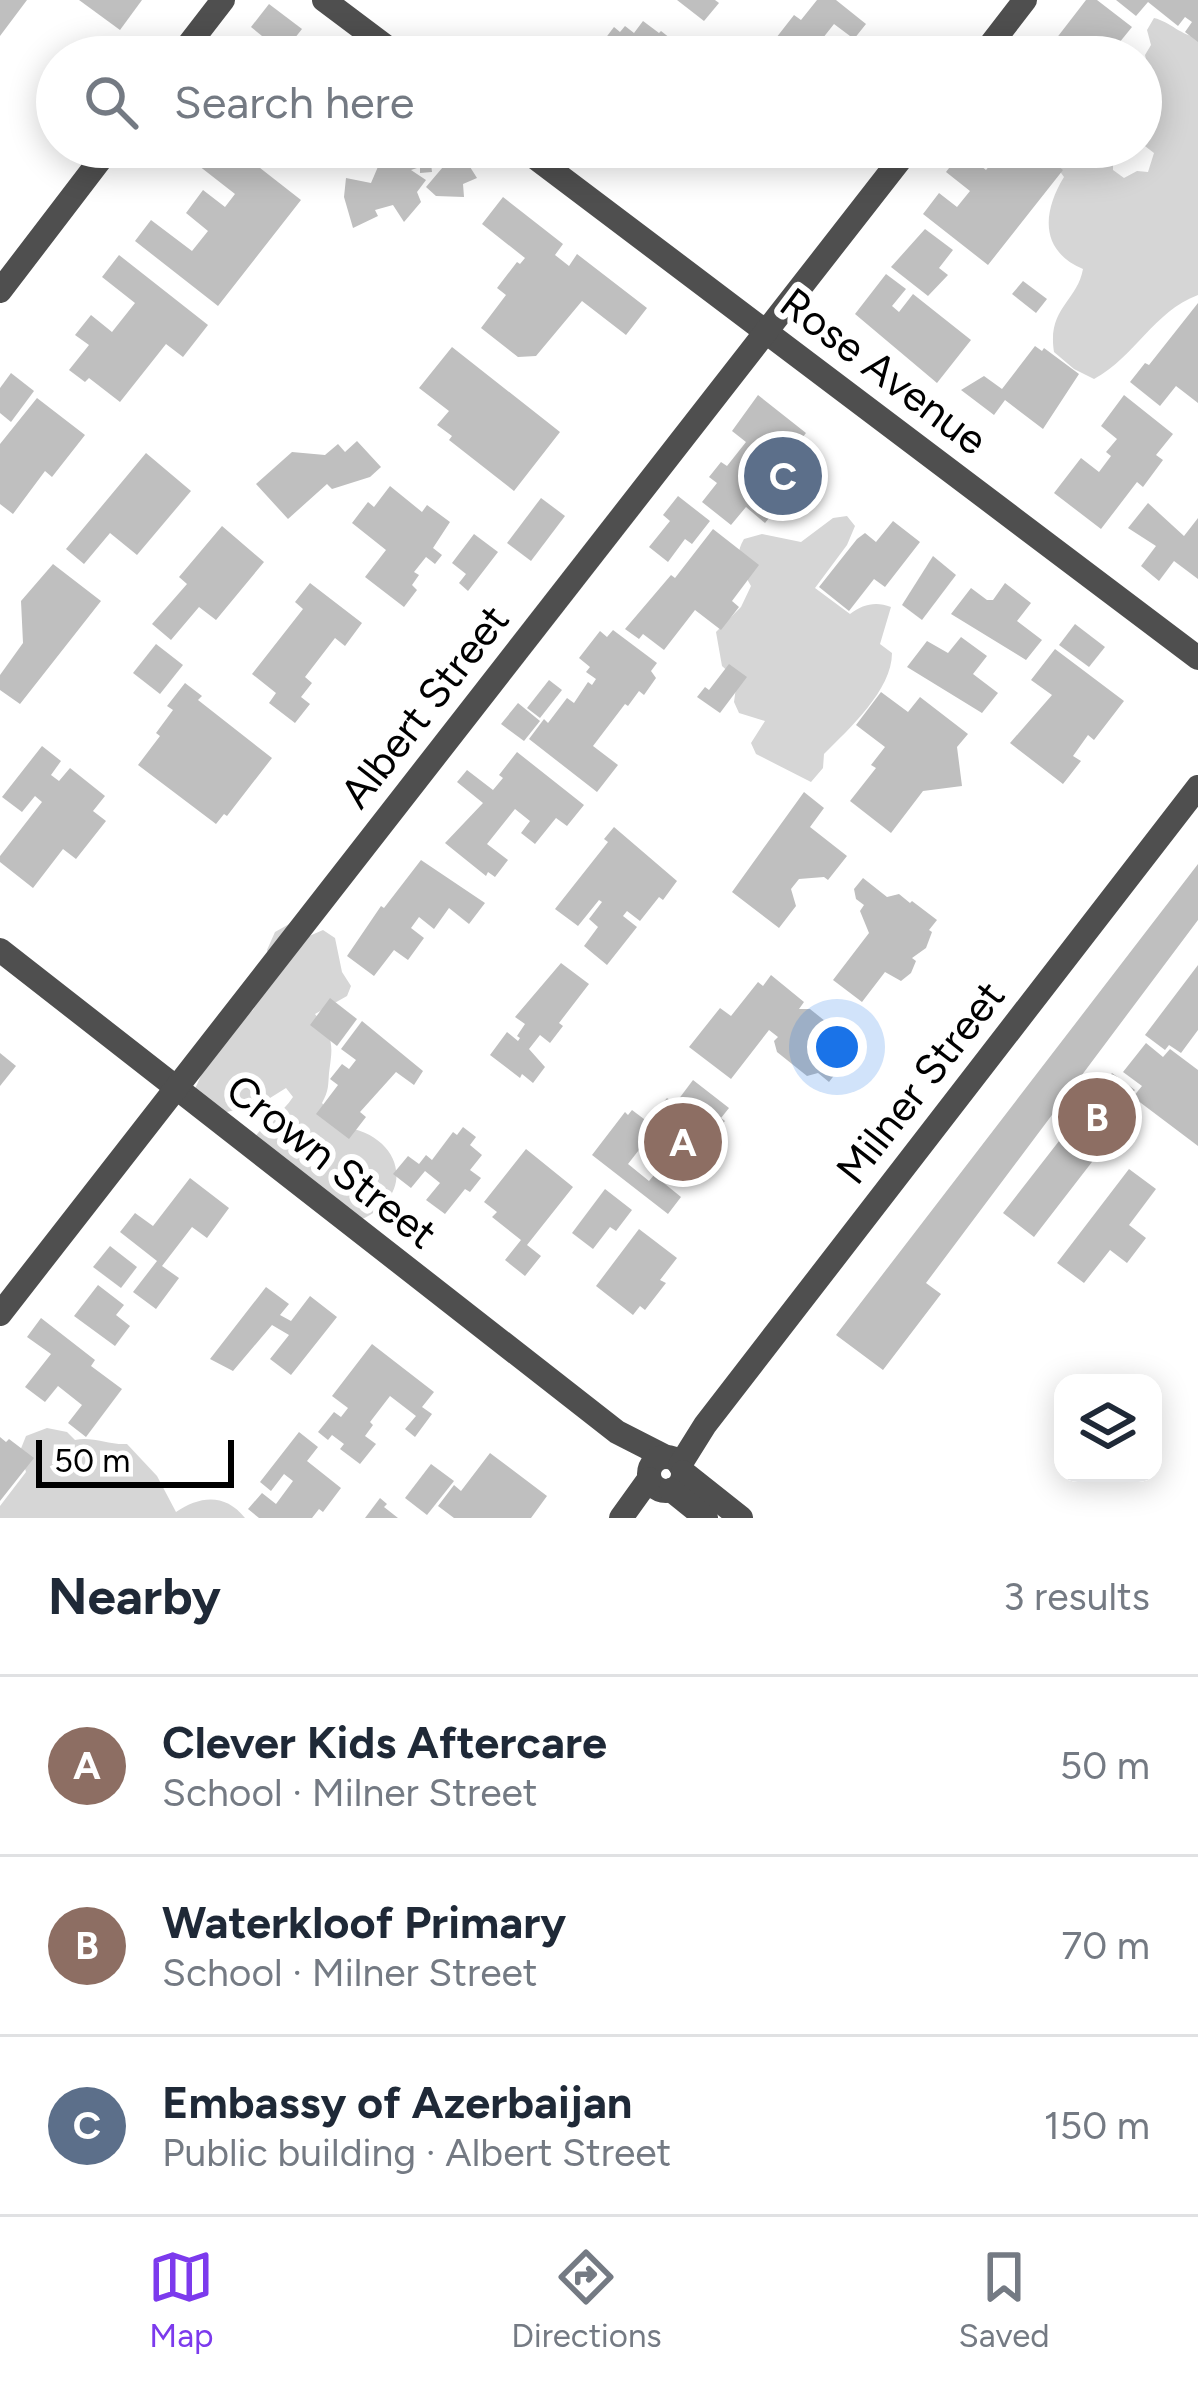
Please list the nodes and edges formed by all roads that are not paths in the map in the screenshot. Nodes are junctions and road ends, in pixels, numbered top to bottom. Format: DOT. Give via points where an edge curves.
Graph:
graph roads {
  1 [pos="223,0"];
  2 [pos="324,0"];
  3 [pos="1025,0"];
  4 [pos="195,36"];
  5 [pos="372,36"];
  6 [pos="997,36"];
  7 [pos="94,168"];
  8 [pos="549,168"];
  9 [pos="894,168"];
  10 [pos="0,292"];
  11 [pos="767,331"];
  12 [pos="1198,658"];
  13 [pos="1198,787"];
  14 [pos="0,950"];
  15 [pos="177,1090"];
  16 [pos="0,1314"];
  17 [pos="666,1473"];
  18 [pos="625,1518"];
  19 [pos="706,1518"];
  20 [pos="741,1518"];
  1 -- 4 [label="street"];
  2 -- 5 [label="street"];
  3 -- 6 [label="street"];
  7 -- 10 [label="street"];
  8 -- 11 [label="street, Rose Avenue"];
  9 -- 11 [label="street, Albert Street"];
  11 -- 12 [label="street, Rose Avenue"];
  11 -- 15 [label="street, Albert Street"];
  13 -- 17 [label="street, Milner Street"];
  14 -- 15 [label="street, Crown Street"];
  15 -- 16 [label="street, Albert Street"];
  15 -- 17 [label="street, Crown Street"];
  17 -- 18 [label="street, Milner Street"];
  17 -- 19 [label="street, Crown Street"];
  17 -- 20 [label="street, Crown Street"];
}
